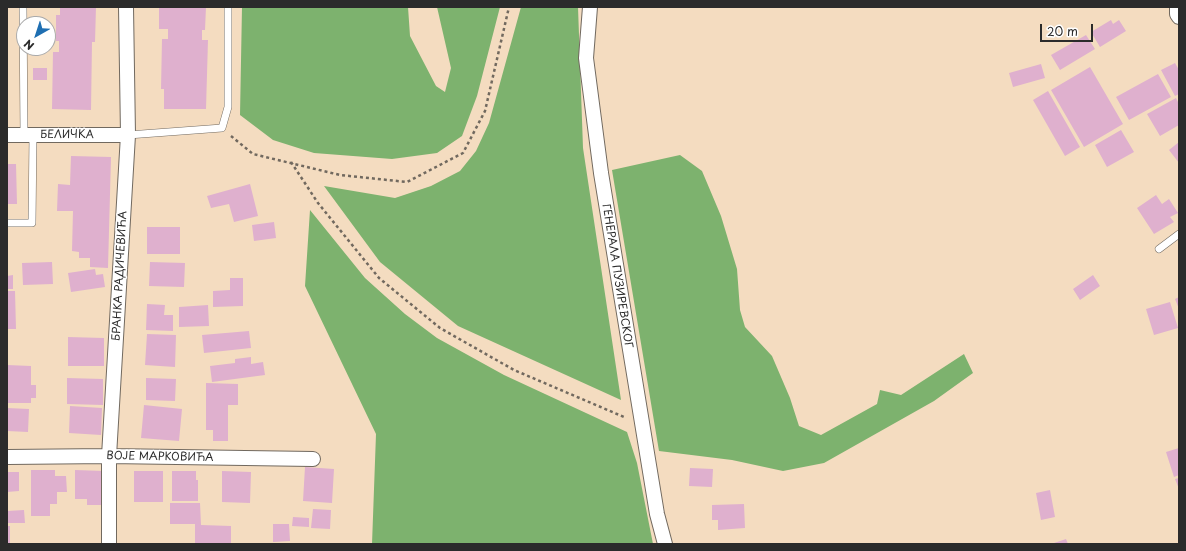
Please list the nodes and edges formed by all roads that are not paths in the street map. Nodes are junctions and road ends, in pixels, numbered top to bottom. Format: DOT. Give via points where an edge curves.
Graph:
graph roads {
  1 [pos="23,7"];
  2 [pos="126,7"];
  3 [pos="228,7"];
  4 [pos="590,7"];
  5 [pos="1177,7"];
  6 [pos="1179,17"];
  7 [pos="7,135"];
  8 [pos="29,135"];
  9 [pos="128,135"];
  10 [pos="7,223"];
  11 [pos="1179,234"];
  12 [pos="1159,249"];
  13 [pos="109,456"];
  14 [pos="7,457"];
  15 [pos="313,459"];
  16 [pos="109,544"];
  17 [pos="665,544"];
  1 -- 8 [label="lane"];
  2 -- 9 [label="street, БРАНКА РАДИЧЕВИЋА"];
  3 -- 9 [label="lane" via="228,107 222,128"];
  4 -- 17 [label="street, ГЕНЕРАЛА ПУЗИРЕВСКОГ" via="586,58 600,174 641,424"];
  5 -- 6 [label="street"];
  7 -- 8 [label="street, БЕЛИЧКА"];
  8 -- 9 [label="street, БЕЛИЧКА"];
  8 -- 10 [label="lane" via="32,223"];
  9 -- 13 [label="street, БРАНКА РАДИЧЕВИЋА"];
  11 -- 12 [label="lane"];
  13 -- 14 [label="street, ВОЈЕ МАРКОВИЋА"];
  13 -- 15 [label="street, ВОЈЕ МАРКОВИЋА"];
  13 -- 16 [label="street, БРАНКА РАДИЧЕВИЋА"];
}
